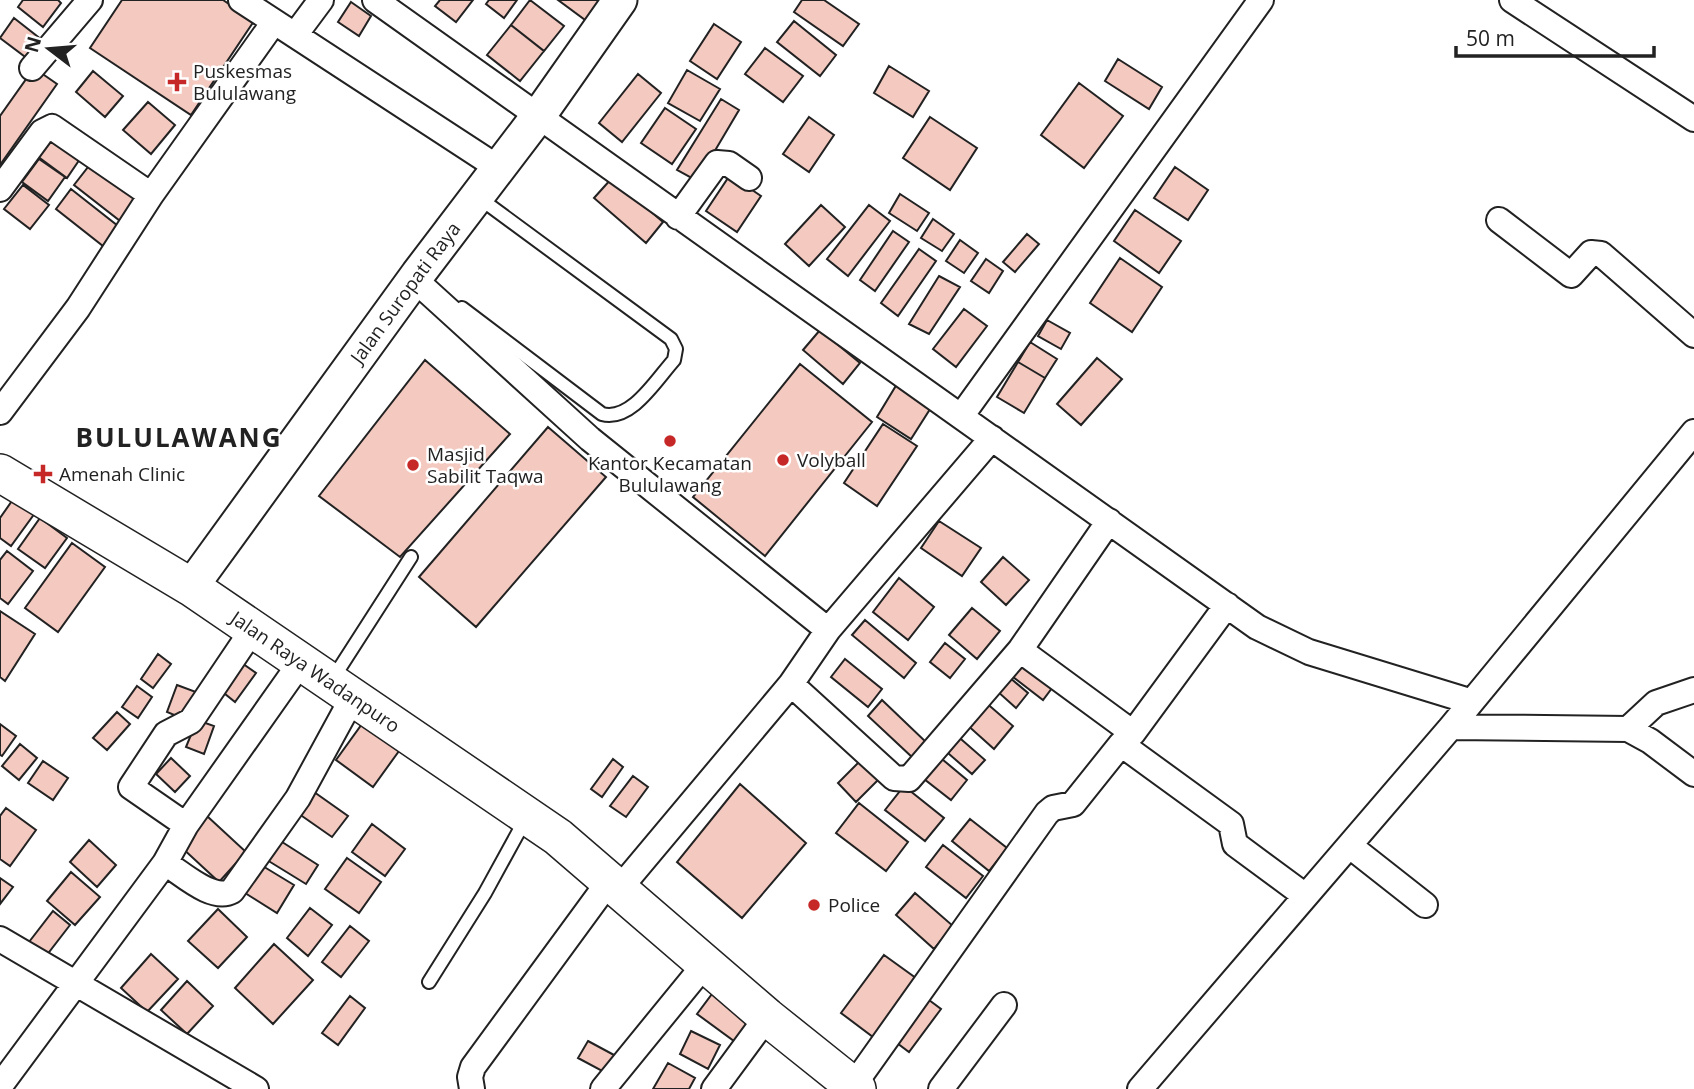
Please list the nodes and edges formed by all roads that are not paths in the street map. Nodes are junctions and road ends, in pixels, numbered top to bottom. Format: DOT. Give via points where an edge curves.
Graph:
graph roads {
  1 [pos="90,0"];
  2 [pos="241,0"];
  3 [pos="321,0"];
  4 [pos="375,0"];
  5 [pos="620,0"];
  6 [pos="1261,0"];
  7 [pos="1512,0"];
  8 [pos="284,29"];
  9 [pos="32,68"];
  10 [pos="538,117"];
  11 [pos="1694,119"];
  12 [pos="500,169"];
  13 [pos="749,178"];
  14 [pos="0,189"];
  15 [pos="150,195"];
  16 [pos="478,196"];
  17 [pos="678,217"];
  18 [pos="1499,220"];
  19 [pos="416,277"];
  20 [pos="1694,335"];
  21 [pos="0,412"];
  22 [pos="962,415"];
  23 [pos="1694,432"];
  24 [pos="992,438"];
  25 [pos="0,474"];
  26 [pos="1109,522"];
  27 [pos="411,557"];
  28 [pos="191,587"];
  29 [pos="1227,605"];
  30 [pos="253,629"];
  31 [pos="828,630"];
  32 [pos="1020,650"];
  33 [pos="301,662"];
  34 [pos="791,684"];
  35 [pos="342,690"];
  36 [pos="1694,690"];
  37 [pos="1469,701"];
  38 [pos="1451,727"];
  39 [pos="1628,729"];
  40 [pos="1127,738"];
  41 [pos="1694,775"];
  42 [pos="527,816"];
  43 [pos="186,825"];
  44 [pos="1350,846"];
  45 [pos="164,863"];
  46 [pos="615,884"];
  47 [pos="1304,895"];
  48 [pos="1425,905"];
  49 [pos="0,939"];
  50 [pos="705,964"];
  51 [pos="429,982"];
  52 [pos="77,984"];
  53 [pos="1004,1005"];
  54 [pos="767,1017"];
  55 [pos="0,1086"];
  56 [pos="855,1087"];
  57 [pos="256,1089"];
  58 [pos="472,1089"];
  59 [pos="603,1089"];
  60 [pos="714,1089"];
  61 [pos="941,1089"];
  62 [pos="1139,1089"];
  1 -- 9 [label="street"];
  2 -- 8 [label="street"];
  3 -- 8 [label="street"];
  4 -- 10 [label="street"];
  5 -- 10 [label="street, Jalan Suropati Raya"];
  6 -- 22 [label="street"];
  7 -- 11 [label="street"];
  8 -- 12 [label="street"];
  8 -- 15 [label="street"];
  10 -- 12 [label="street, Jalan Suropati Raya"];
  10 -- 17 [label="street"];
  12 -- 16 [label="street, Jalan Suropati Raya"];
  13 -- 17 [label="street" via="730,164 717,163"];
  14 -- 15 [label="street" via="42,132 52,127"];
  15 -- 21 [label="street" via="78,308"];
  16 -- 19 [label="street, Jalan Suropati Raya"];
  16 -- 19 [label="lane" via="671,339 676,349 674,360 626,412 613,417 602,414"];
  17 -- 22 [label="street"];
  18 -- 20 [label="street" via="1570,275 1591,253 1601,254"];
  19 -- 28 [label="street, Jalan Suropati Raya"];
  19 -- 31 [label="street" via="590,439"];
  22 -- 24 [label="street"];
  23 -- 37 [label="street"];
  24 -- 26 [label="street"];
  24 -- 31 [label="street"];
  25 -- 28 [label="main road, Jalan Raya Wadanpuro"];
  26 -- 29 [label="street"];
  26 -- 32 [label="street"];
  27 -- 35 [label="lane"];
  28 -- 30 [label="main road, Jalan Raya Wadanpuro"];
  29 -- 37 [label="street" via="1257,627 1309,652"];
  29 -- 40 [label="street"];
  30 -- 33 [label="main road, Jalan Raya Wadanpuro"];
  30 -- 43 [label="street" via="191,721 166,734 131,787"];
  31 -- 34 [label="street"];
  32 -- 34 [label="street" via="914,775 904,781 894,778"];
  32 -- 40 [label="street"];
  33 -- 35 [label="main road, Jalan Raya Wadanpuro"];
  33 -- 43 [label="street"];
  34 -- 46 [label="street"];
  35 -- 42 [label="main road, Jalan Raya Wadanpuro"];
  35 -- 45 [label="street" via="298,798 232,891 213,892"];
  36 -- 39 [label="street" via="1656,703"];
  37 -- 38 [label="street"];
  38 -- 39 [label="street"];
  38 -- 44 [label="street"];
  39 -- 41 [label="street"];
  40 -- 47 [label="street" via="1231,824 1235,844"];
  40 -- 56 [label="street" via="1073,804 1053,807 1047,813"];
  42 -- 46 [label="main road, Jalan Raya Wadanpuro"];
  42 -- 51 [label="lane"];
  43 -- 45 [label="street"];
  44 -- 47 [label="street"];
  44 -- 48 [label="street"];
  45 -- 52 [label="street"];
  46 -- 50 [label="main road, Jalan Raya Wadanpuro"];
  46 -- 58 [label="street" via="473,1066"];
  47 -- 62 [label="street"];
  49 -- 52 [label="street"];
  50 -- 54 [label="main road, Jalan Raya Wadanpuro"];
  50 -- 59 [label="street"];
  52 -- 55 [label="street"];
  52 -- 57 [label="street"];
  53 -- 61 [label="street"];
  54 -- 56 [label="main road, Jalan Raya Wadanpuro"];
  54 -- 60 [label="street"];
}
